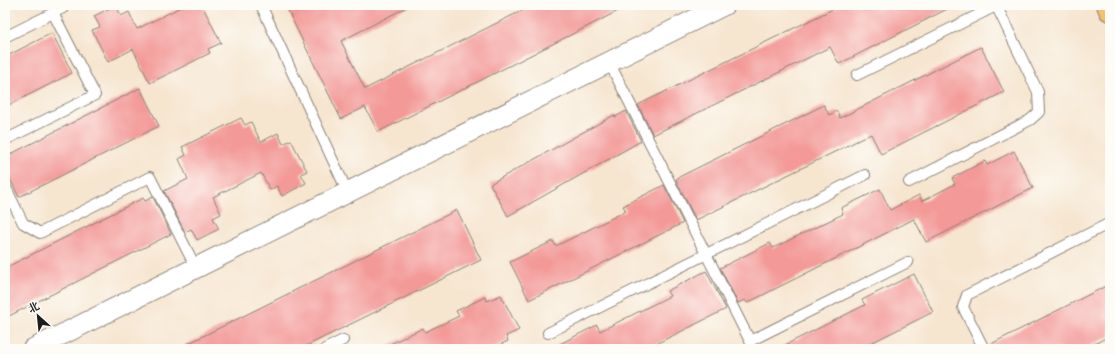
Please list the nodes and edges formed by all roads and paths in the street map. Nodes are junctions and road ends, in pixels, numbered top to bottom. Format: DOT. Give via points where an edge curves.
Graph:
graph roads {
  1 [pos="61,5"];
  2 [pos="261,5"];
  3 [pos="724,5"];
  4 [pos="1108,5"];
  5 [pos="996,6"];
  6 [pos="1110,10"];
  7 [pos="53,13"];
  8 [pos="5,37"];
  9 [pos="609,62"];
  10 [pos="857,75"];
  11 [pos="5,140"];
  12 [pos="865,175"];
  13 [pos="909,182"];
  14 [pos="5,186"];
  15 [pos="348,193"];
  16 [pos="1110,223"];
  17 [pos="706,254"];
  18 [pos="908,262"];
  19 [pos="196,268"];
  20 [pos="548,333"];
  21 [pos="344,340"];
  22 [pos="34,349"];
  23 [pos="325,349"];
  24 [pos="984,349"];
  1 -- 7 [label="lane" via="63,8"];
  2 -- 15 [label="lane"];
  3 -- 9 [label="street"];
  4 -- 6 [label="main road"];
  5 -- 10 [label="lane"];
  5 -- 13 [label="lane" via="1038,92 1038,112 1030,120"];
  7 -- 8 [label="lane"];
  7 -- 11 [label="lane" via="95,95"];
  9 -- 15 [label="street"];
  9 -- 17 [label="lane"];
  12 -- 17 [label="lane"];
  14 -- 19 [label="lane" via="23,223 40,233 150,177"];
  15 -- 19 [label="street"];
  16 -- 24 [label="lane" via="967,295 963,307"];
  17 -- 18 [label="lane" via="750,341"];
  17 -- 20 [label="lane"];
  19 -- 22 [label="street"];
  21 -- 23 [label="lane"];
}
